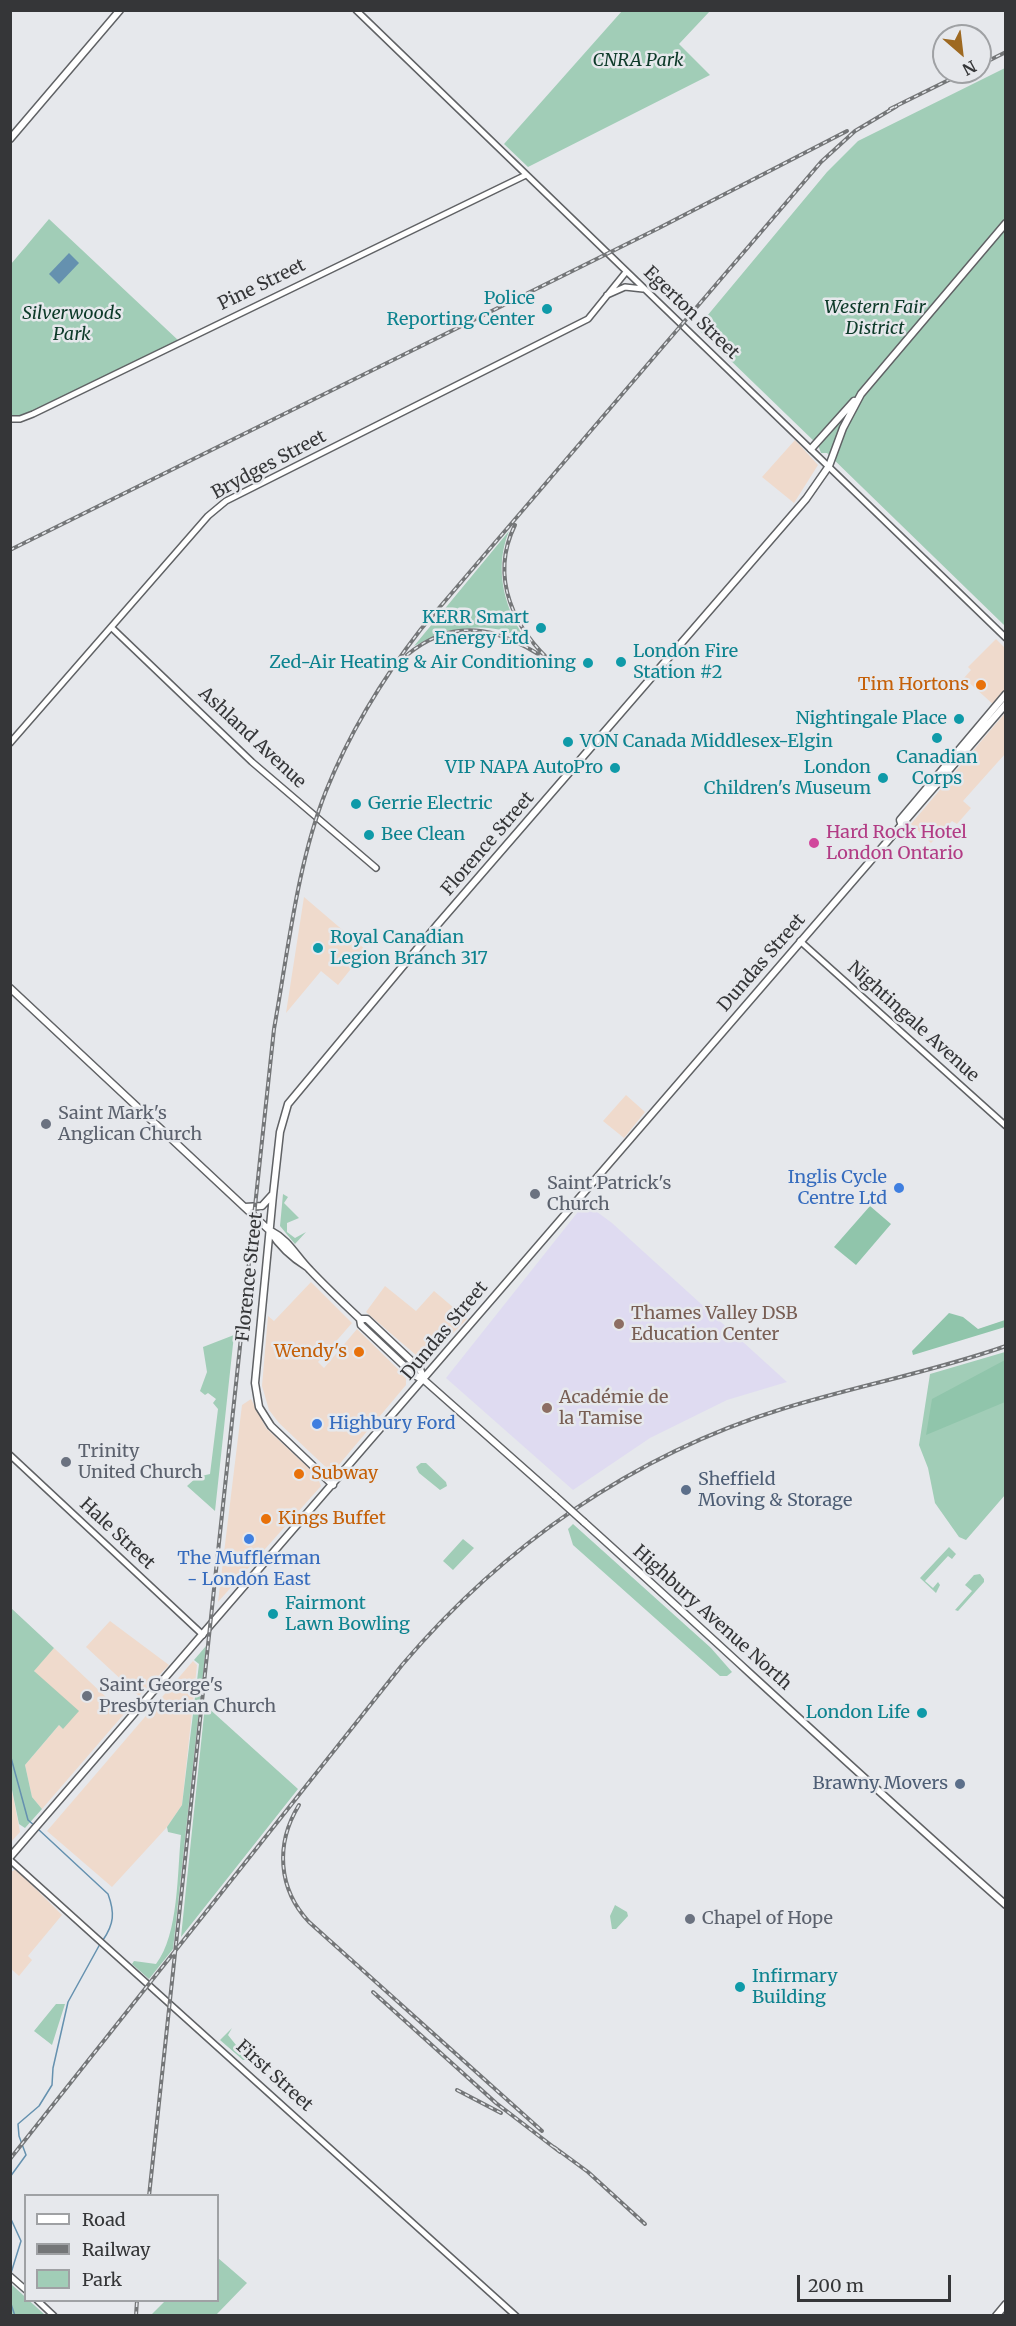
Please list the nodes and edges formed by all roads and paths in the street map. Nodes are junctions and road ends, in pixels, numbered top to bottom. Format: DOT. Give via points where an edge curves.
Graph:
graph roads {
  1 [pos="120,10"];
  2 [pos="356,10"];
  3 [pos="10,139"];
  4 [pos="526,175"];
  5 [pos="1005,223"];
  6 [pos="626,272"];
  7 [pos="645,290"];
  8 [pos="605,296"];
  9 [pos="861,394"];
  10 [pos="11,419"];
  11 [pos="811,449"];
  12 [pos="829,466"];
  13 [pos="111,627"];
  14 [pos="1005,638"];
  15 [pos="1005,694"];
  16 [pos="1005,704"];
  17 [pos="10,743"];
  18 [pos="961,748"];
  19 [pos="955,765"];
  20 [pos="901,824"];
  21 [pos="375,868"];
  22 [pos="800,941"];
  23 [pos="10,988"];
  24 [pos="1005,1126"];
  25 [pos="273,1195"];
  26 [pos="244,1207"];
  27 [pos="270,1231"];
  28 [pos="424,1380"];
  29 [pos="10,1455"];
  30 [pos="333,1485"];
  31 [pos="203,1635"];
  32 [pos="10,1859"];
  33 [pos="1005,1905"];
  34 [pos="10,2276"];
  35 [pos="23,2288"];
  36 [pos="38,2302"];
  37 [pos="1005,2304"];
  38 [pos="54,2316"];
  39 [pos="516,2316"];
  40 [pos="996,2316"];
  1 -- 3 [label="main road"];
  2 -- 4 [label="street, Egerton Street"];
  4 -- 6 [label="street, Egerton Street"];
  4 -- 10 [label="street, Pine Street" via="33,414"];
  5 -- 9 [label="main road, Florence Street"];
  6 -- 7 [label="street, Egerton Street"];
  6 -- 8 [label="street, Brydges Street"];
  7 -- 8 [label="street" via="625,287"];
  7 -- 11 [label="street, Egerton Street"];
  8 -- 13 [label="street, Brydges Street" via="584,321 226,501 208,516"];
  9 -- 11 [label="main road"];
  9 -- 12 [label="main road, Florence Street"];
  11 -- 12 [label="street, Egerton Street"];
  12 -- 14 [label="street, Egerton Street"];
  12 -- 25 [label="main road, Florence Street" via="806,499 305,1081 288,1104"];
  13 -- 17 [label="street, Brydges Street"];
  13 -- 21 [label="street, Ashland Avenue" via="252,762"];
  15 -- 18 [label="main road, Dundas Street"];
  16 -- 19 [label="main road, Dundas Street"];
  18 -- 19 [label="main road"];
  18 -- 20 [label="main road, Dundas Street" via="900,820"];
  19 -- 20 [label="main road, Dundas Street"];
  20 -- 22 [label="main road, Dundas Street"];
  22 -- 24 [label="street, Nightingale Avenue"];
  22 -- 28 [label="main road, Dundas Street"];
  23 -- 26 [label="main road, Highbury Avenue North"];
  25 -- 26 [label="main road" via="262,1206"];
  25 -- 27 [label="main road, Florence Street"];
  26 -- 27 [label="main road, Highbury Avenue North"];
  27 -- 28 [label="main road, Highbury Avenue North" via="278,1245 307,1268 414,1375"];
  27 -- 30 [label="main road, Florence Street" via="255,1383 260,1407 271,1426"];
  28 -- 30 [label="main road, Dundas Street"];
  28 -- 33 [label="main road, Highbury Avenue North, bridge"];
  29 -- 31 [label="street, Hale Street"];
  30 -- 31 [label="main road, Dundas Street"];
  31 -- 32 [label="main road, Dundas Street"];
  32 -- 39 [label="street, First Street"];
  34 -- 35 [label="street"];
  36 -- 38 [label="street"];
  37 -- 40 [label="main road"];
}
